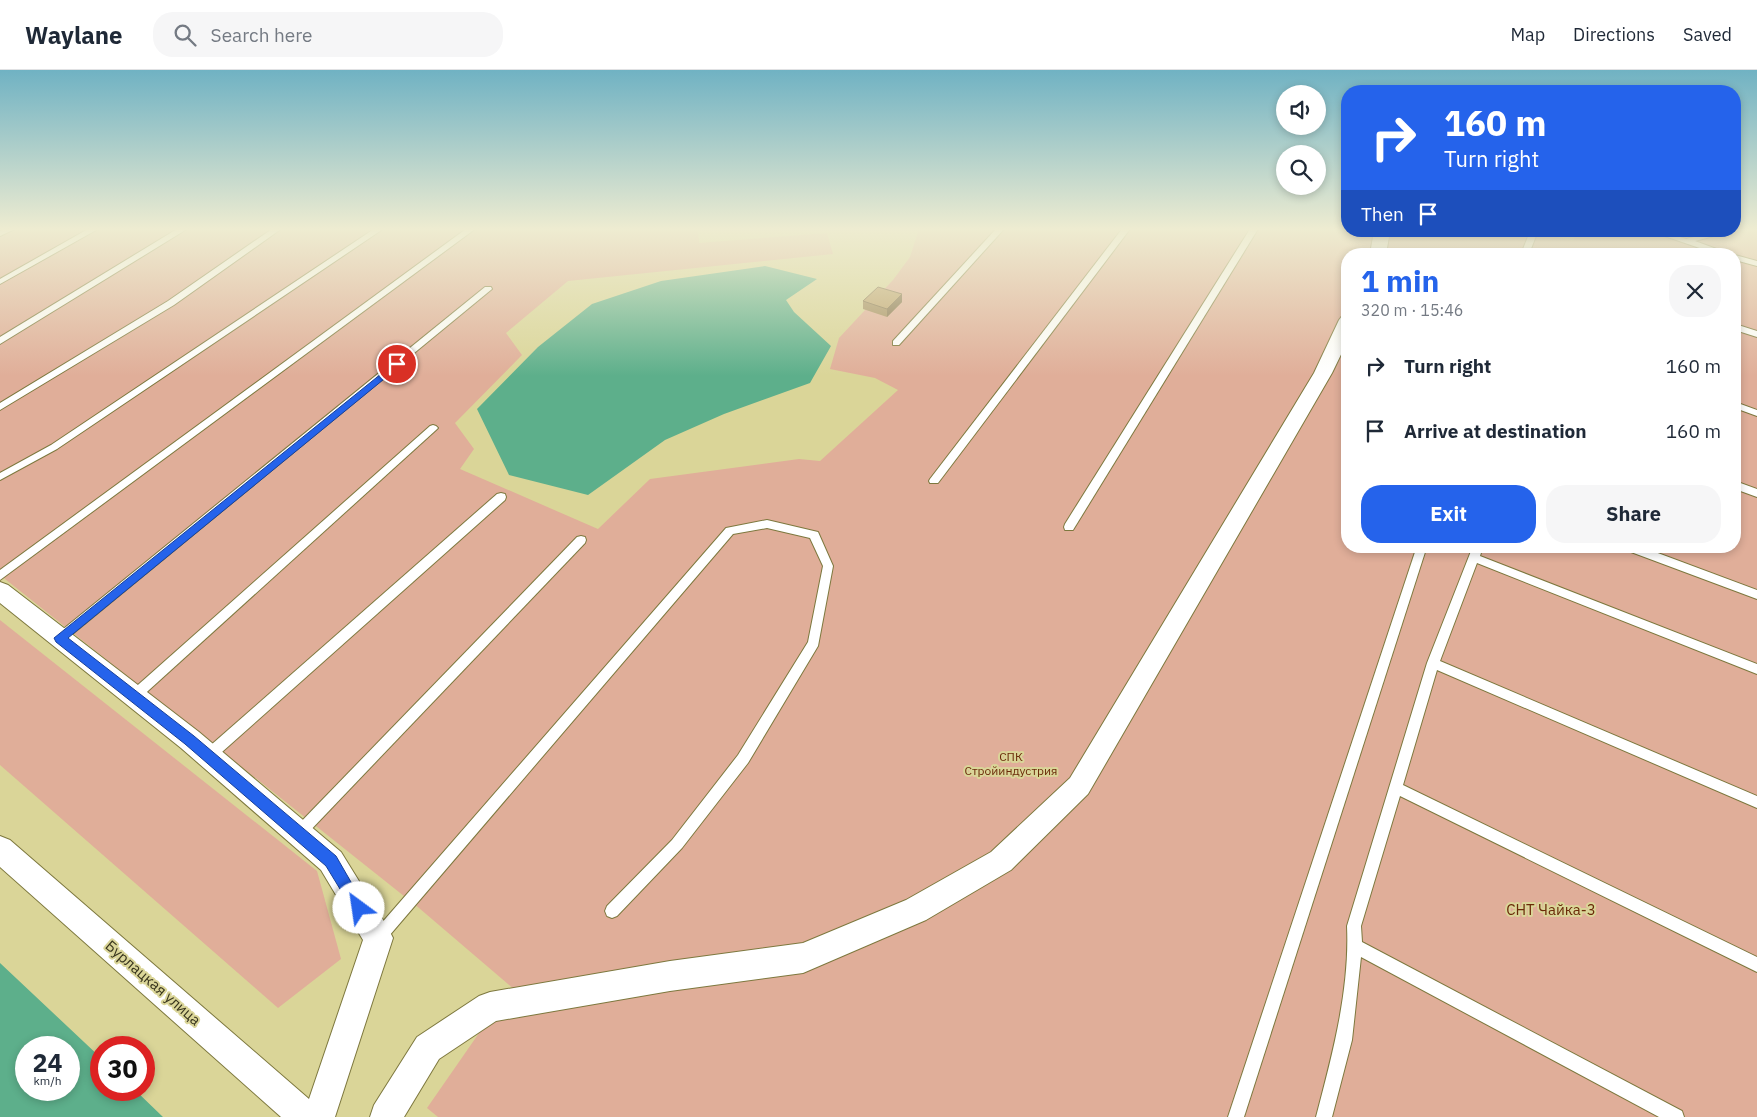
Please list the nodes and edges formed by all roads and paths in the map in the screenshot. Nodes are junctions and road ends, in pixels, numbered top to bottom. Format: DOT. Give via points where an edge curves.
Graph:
graph roads {
  1 [pos="103,278"];
  2 [pos="207,278"];
  3 [pos="305,278"];
  4 [pos="405,278"];
  5 [pos="955,278"];
  6 [pos="1089,278"];
  7 [pos="1224,278"];
  8 [pos="488,289"];
  9 [pos="1741,329"];
  10 [pos="1757,334"];
  11 [pos="1341,335"];
  12 [pos="0,341"];
  13 [pos="896,343"];
  14 [pos="1741,407"];
  15 [pos="0,408"];
  16 [pos="1757,413"];
  17 [pos="433,428"];
  18 [pos="0,477"];
  19 [pos="934,481"];
  20 [pos="1741,487"];
  21 [pos="1757,493"];
  22 [pos="501,497"];
  23 [pos="1069,527"];
  24 [pos="581,540"];
  25 [pos="1420,553"];
  26 [pos="1476,553"];
  27 [pos="1478,553"];
  28 [pos="1646,553"];
  29 [pos="0,576"];
  30 [pos="0,591"];
  31 [pos="1757,595"];
  32 [pos="60,638"];
  33 [pos="1433,663"];
  34 [pos="1757,669"];
  35 [pos="134,696"];
  36 [pos="208,756"];
  37 [pos="1394,787"];
  38 [pos="1757,802"];
  39 [pos="299,833"];
  40 [pos="0,849"];
  41 [pos="612,912"];
  42 [pos="378,938"];
  43 [pos="1355,946"];
  44 [pos="1757,965"];
  45 [pos="305,1117"];
  46 [pos="319,1117"];
  47 [pos="386,1117"];
  48 [pos="1236,1117"];
  49 [pos="1324,1117"];
  50 [pos="1676,1117"];
  1 -- 12 [label="lane"];
  2 -- 15 [label="lane"];
  3 -- 18 [label="lane" via="54,447"];
  4 -- 29 [label="lane"];
  5 -- 13 [label="lane"];
  6 -- 19 [label="lane"];
  7 -- 23 [label="lane"];
  8 -- 32 [label="lane"];
  9 -- 10 [label="lane"];
  11 -- 47 [label="street" via="1323,373 1079,786 1001,861 916,910 803,958 670,976 490,1007 428,1048"];
  14 -- 16 [label="lane"];
  17 -- 35 [label="lane"];
  20 -- 21 [label="lane"];
  22 -- 36 [label="lane"];
  24 -- 39 [label="lane"];
  25 -- 48 [label="lane"];
  26 -- 33 [label="lane"];
  27 -- 34 [label="lane"];
  28 -- 31 [label="lane"];
  30 -- 32 [label="street"];
  32 -- 35 [label="street"];
  33 -- 37 [label="lane"];
  33 -- 38 [label="lane"];
  35 -- 36 [label="street"];
  36 -- 39 [label="street"];
  37 -- 43 [label="lane" via="1354,926"];
  37 -- 44 [label="lane"];
  39 -- 42 [label="street" via="331,861"];
  40 -- 45 [label="street, Бурлацкая улица"];
  41 -- 42 [label="lane" via="677,844 743,758 814,643 828,566 814,535 766,524 730,531"];
  42 -- 46 [label="street"];
  43 -- 49 [label="lane" via="1344,1040"];
  43 -- 50 [label="lane"];
}
